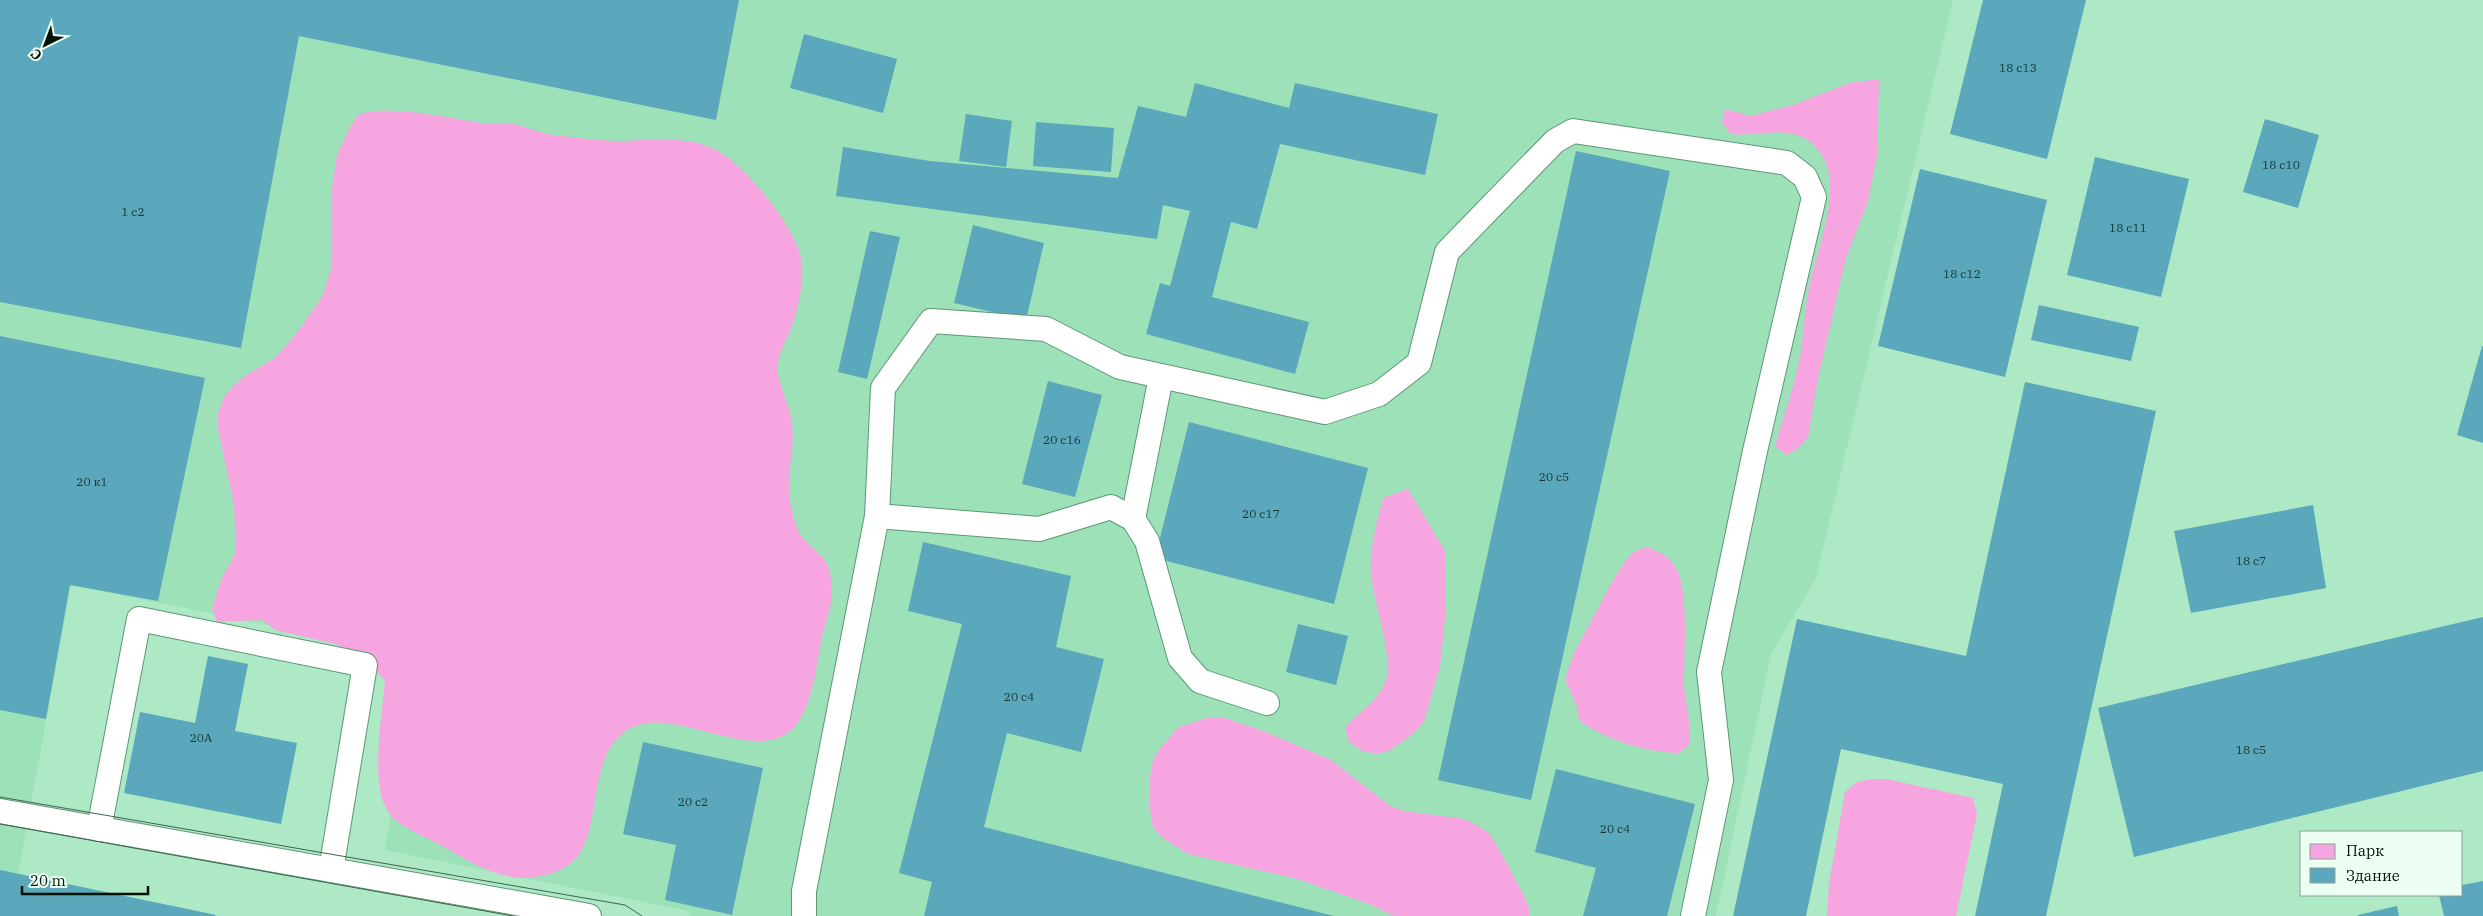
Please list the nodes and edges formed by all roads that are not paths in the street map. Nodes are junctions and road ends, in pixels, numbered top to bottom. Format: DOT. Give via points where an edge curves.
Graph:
graph roads {
  1 [pos="1161,377"];
  2 [pos="877,516"];
  3 [pos="1133,519"];
  4 [pos="1267,703"];
  5 [pos="0,811"];
  6 [pos="99,829"];
  7 [pos="331,870"];
  8 [pos="589,916"];
  9 [pos="804,916"];
  10 [pos="1693,916"];
  1 -- 2 [label="lane" via="1120,367 1046,329 931,320 883,388"];
  1 -- 3 [label="lane"];
  1 -- 10 [label="lane" via="1325,412 1379,394 1419,363 1447,252 1555,141 1574,131 1787,163 1805,177 1814,198 1755,451 1709,672 1721,780"];
  2 -- 3 [label="lane" via="1038,529 1111,507"];
  2 -- 9 [label="lane" via="804,891"];
  3 -- 4 [label="lane" via="1147,541 1180,658 1200,682"];
  5 -- 6 [label="lane"];
  6 -- 7 [label="lane"];
  6 -- 7 [label="lane" via="138,620 365,665"];
  7 -- 8 [label="lane"];
}
